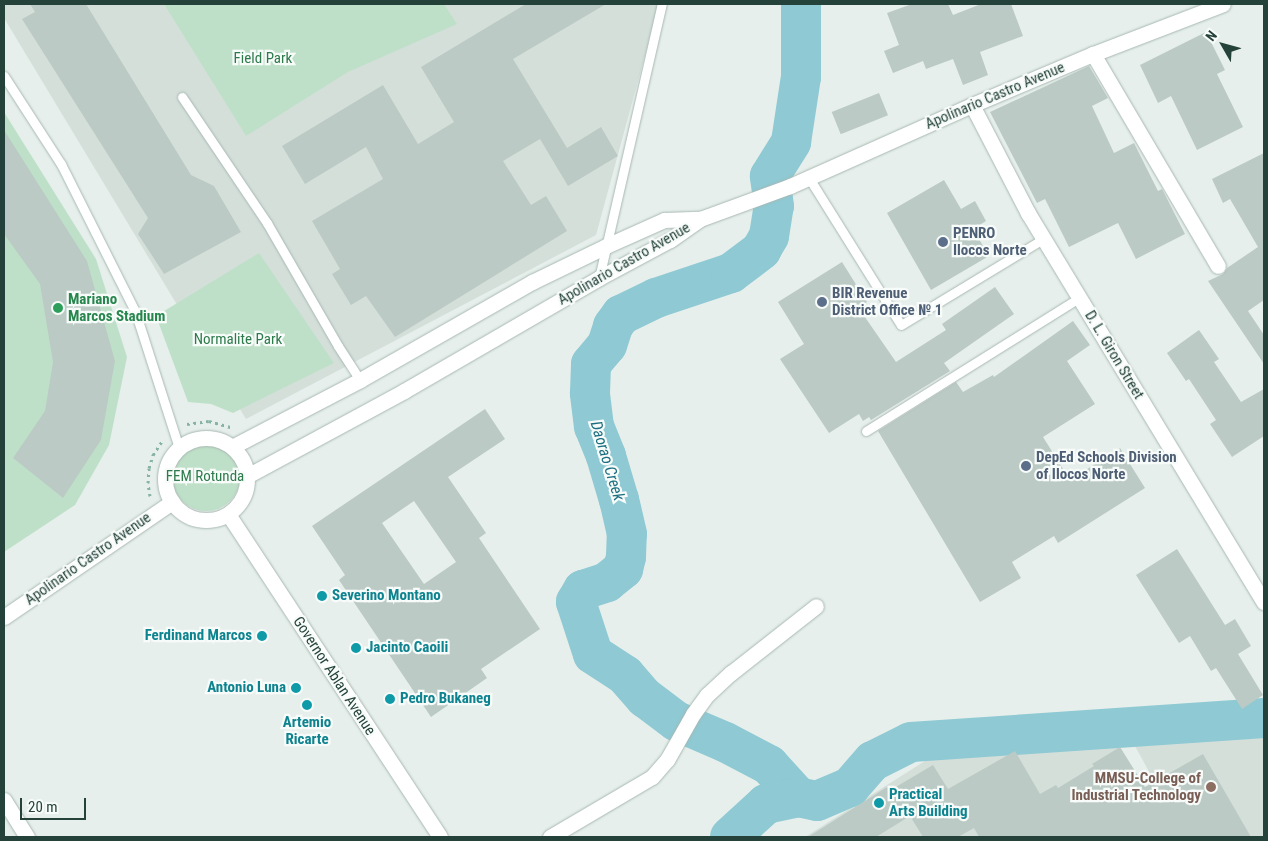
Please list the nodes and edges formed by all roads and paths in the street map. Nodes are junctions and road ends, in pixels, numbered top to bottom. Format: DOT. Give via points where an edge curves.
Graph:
graph roads {
  1 [pos="662,4"];
  2 [pos="1223,4"];
  3 [pos="1093,54"];
  4 [pos="4,76"];
  5 [pos="182,97"];
  6 [pos="972,105"];
  7 [pos="809,178"];
  8 [pos="700,219"];
  9 [pos="1044,239"];
  10 [pos="606,246"];
  11 [pos="1218,266"];
  12 [pos="599,278"];
  13 [pos="1079,298"];
  14 [pos="360,380"];
  15 [pos="233,428"];
  16 [pos="173,430"];
  17 [pos="866,431"];
  18 [pos="232,447"];
  19 [pos="179,448"];
  20 [pos="248,476"];
  21 [pos="151,499"];
  22 [pos="172,502"];
  23 [pos="228,514"];
  24 [pos="1264,602"];
  25 [pos="816,606"];
  26 [pos="4,617"];
  27 [pos="4,800"];
  28 [pos="27,837"];
  29 [pos="440,837"];
  30 [pos="550,837"];
  1 -- 10 [label="lane"];
  2 -- 3 [label="main road, Apolinario Castro Avenue"];
  3 -- 6 [label="main road, Apolinario Castro Avenue"];
  3 -- 11 [label="main road"];
  4 -- 16 [label="lane" via="61,164 135,311"];
  5 -- 14 [label="lane" via="267,223"];
  6 -- 7 [label="main road, Apolinario Castro Avenue"];
  6 -- 9 [label="main road, D. L. Giron Street"];
  7 -- 8 [label="main road, Apolinario Castro Avenue"];
  7 -- 9 [label="lane" via="901,326"];
  8 -- 10 [label="main road, Apolinario Castro Avenue" via="664,220"];
  8 -- 12 [label="main road, Apolinario Castro Avenue" via="670,240"];
  9 -- 13 [label="main road, D. L. Giron Street"];
  10 -- 12 [label="lane"];
  10 -- 14 [label="main road, Apolinario Castro Avenue" via="532,282"];
  12 -- 20 [label="main road, Apolinario Castro Avenue" via="404,391"];
  13 -- 17 [label="lane"];
  13 -- 24 [label="main road, D. L. Giron Street"];
  14 -- 18 [label="main road, Apolinario Castro Avenue"];
  15 -- 16 [label="path" via="200,421"];
  16 -- 19 [label="lane"];
  16 -- 21 [label="path" via="160,442 153,455 148,483"];
  18 -- 19 [label="main road" via="222,441 205,438"];
  18 -- 20 [label="main road" via="245,465"];
  19 -- 22 [label="main road" via="166,468 165,480"];
  20 -- 23 [label="main road" via="243,498"];
  22 -- 23 [label="main road" via="180,512 198,519 217,519"];
  22 -- 26 [label="main road, Apolinario Castro Avenue"];
  23 -- 29 [label="main road, Governor Ablan Avenue"];
  25 -- 30 [label="main road" via="707,695 673,751 652,777"];
  27 -- 28 [label="main road"];
}
